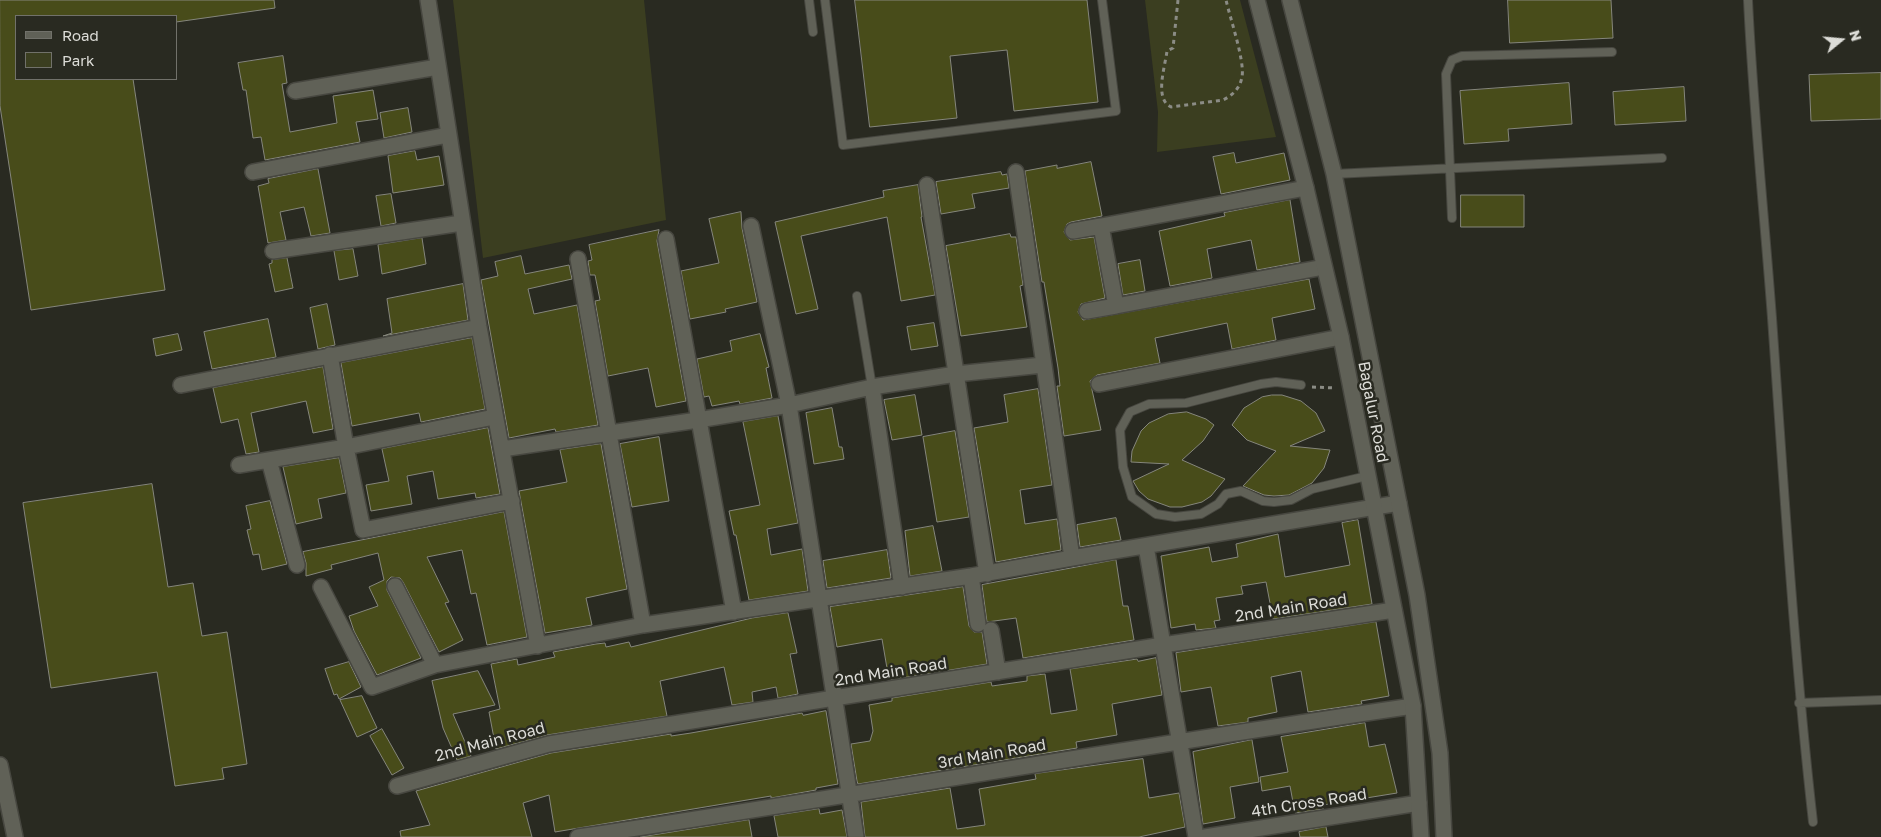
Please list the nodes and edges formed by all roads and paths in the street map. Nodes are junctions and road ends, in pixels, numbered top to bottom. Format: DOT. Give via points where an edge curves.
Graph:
graph roads {
  1 [pos="428,0"];
  2 [pos="809,0"];
  3 [pos="825,0"];
  4 [pos="1102,0"];
  5 [pos="1178,0"];
  6 [pos="1226,0"];
  7 [pos="1257,0"];
  8 [pos="1290,0"];
  9 [pos="1748,0"];
  10 [pos="813,32"];
  11 [pos="1612,52"];
  12 [pos="438,67"];
  13 [pos="295,91"];
  14 [pos="448,135"];
  15 [pos="1662,158"];
  16 [pos="1450,168"];
  17 [pos="253,172"];
  18 [pos="1016,172"];
  19 [pos="1334,174"];
  20 [pos="927,185"];
  21 [pos="1306,188"];
  22 [pos="1452,218"];
  23 [pos="462,223"];
  24 [pos="751,226"];
  25 [pos="1101,226"];
  26 [pos="1073,231"];
  27 [pos="666,239"];
  28 [pos="273,251"];
  29 [pos="578,259"];
  30 [pos="1324,267"];
  31 [pos="857,296"];
  32 [pos="1116,306"];
  33 [pos="1087,311"];
  34 [pos="479,327"];
  35 [pos="1340,337"];
  36 [pos="330,356"];
  37 [pos="1043,365"];
  38 [pos="956,374"];
  39 [pos="1099,384"];
  40 [pos="1301,384"];
  41 [pos="181,385"];
  42 [pos="872,387"];
  43 [pos="1350,388"];
  44 [pos="788,405"];
  45 [pos="494,417"];
  46 [pos="698,420"];
  47 [pos="609,433"];
  48 [pos="346,447"];
  49 [pos="502,449"];
  50 [pos="269,460"];
  51 [pos="240,465"];
  52 [pos="1367,476"];
  53 [pos="512,501"];
  54 [pos="1399,503"];
  55 [pos="1374,508"];
  56 [pos="1146,546"];
  57 [pos="1072,558"];
  58 [pos="297,565"];
  59 [pos="987,574"];
  60 [pos="971,576"];
  61 [pos="395,586"];
  62 [pos="902,586"];
  63 [pos="321,587"];
  64 [pos="821,599"];
  65 [pos="1394,610"];
  66 [pos="734,612"];
  67 [pos="643,626"];
  68 [pos="1163,645"];
  69 [pos="538,646"];
  70 [pos="435,665"];
  71 [pos="998,672"];
  72 [pos="835,698"];
  73 [pos="1881,700"];
  74 [pos="1799,703"];
  75 [pos="1413,706"];
  76 [pos="1179,741"];
  77 [pos="0,765"];
  78 [pos="397,786"];
  79 [pos="851,796"];
  80 [pos="1419,803"];
  81 [pos="1813,822"];
  82 [pos="15,837"];
  83 [pos="578,837"];
  84 [pos="856,837"];
  85 [pos="1196,837"];
  86 [pos="1205,837"];
  87 [pos="1421,837"];
  88 [pos="1444,837"];
  1 -- 12 [label="street"];
  2 -- 10 [label="lane"];
  3 -- 4 [label="lane" via="843,145 1116,111"];
  5 -- 6 [label="path" via="1173,48 1167,51 1161,94 1171,107 1223,100 1240,83 1242,68"];
  7 -- 21 [label="street, Bagalur Road"];
  8 -- 19 [label="street, Bagalur Road"];
  9 -- 74 [label="lane"];
  11 -- 16 [label="lane" via="1462,56 1452,60 1446,74"];
  12 -- 13 [label="street"];
  12 -- 14 [label="street"];
  14 -- 17 [label="street"];
  14 -- 23 [label="street"];
  15 -- 16 [label="lane"];
  16 -- 19 [label="lane"];
  16 -- 22 [label="lane"];
  18 -- 37 [label="street"];
  19 -- 54 [label="street, Bagalur Road"];
  20 -- 38 [label="street"];
  21 -- 25 [label="street"];
  21 -- 30 [label="street, Bagalur Road"];
  23 -- 28 [label="street"];
  23 -- 34 [label="street"];
  24 -- 44 [label="street"];
  25 -- 26 [label="street"];
  25 -- 32 [label="street"];
  27 -- 46 [label="street"];
  29 -- 47 [label="street"];
  30 -- 32 [label="street"];
  30 -- 35 [label="street, Bagalur Road"];
  31 -- 42 [label="lane"];
  32 -- 33 [label="street"];
  34 -- 36 [label="street"];
  34 -- 45 [label="street"];
  35 -- 39 [label="street"];
  35 -- 43 [label="street, Bagalur Road"];
  36 -- 41 [label="street"];
  36 -- 48 [label="street"];
  37 -- 38 [label="street"];
  37 -- 57 [label="street"];
  38 -- 42 [label="street"];
  38 -- 59 [label="street"];
  40 -- 43 [label="path" via="1315,388"];
  40 -- 52 [label="lane" via="1261,384 1186,403 1149,404 1130,412 1120,430 1123,467 1132,497 1156,514 1175,517 1201,514 1218,504 1226,494 1241,491 1274,502 1291,500 1312,489"];
  42 -- 44 [label="street"];
  42 -- 62 [label="street"];
  43 -- 52 [label="street, Bagalur Road"];
  44 -- 46 [label="street"];
  44 -- 64 [label="street"];
  45 -- 48 [label="street"];
  45 -- 49 [label="street"];
  46 -- 47 [label="street"];
  46 -- 66 [label="street"];
  47 -- 49 [label="street"];
  47 -- 67 [label="street"];
  48 -- 50 [label="street"];
  48 -- 53 [label="street" via="363,530"];
  49 -- 53 [label="street"];
  50 -- 51 [label="street"];
  50 -- 58 [label="street"];
  52 -- 55 [label="street, Bagalur Road"];
  53 -- 69 [label="street"];
  54 -- 55 [label="street"];
  54 -- 88 [label="street, Bagalur Road" via="1417,595 1440,753"];
  55 -- 56 [label="street"];
  55 -- 65 [label="street, Bagalur Road"];
  56 -- 57 [label="street"];
  56 -- 68 [label="street"];
  57 -- 59 [label="street"];
  59 -- 60 [label="street"];
  60 -- 62 [label="street"];
  60 -- 71 [label="street"];
  61 -- 70 [label="street"];
  62 -- 64 [label="street"];
  63 -- 70 [label="street" via="372,687"];
  64 -- 66 [label="street"];
  64 -- 72 [label="street"];
  65 -- 68 [label="street, 2nd Main Road"];
  65 -- 75 [label="street, Bagalur Road"];
  66 -- 67 [label="street"];
  67 -- 69 [label="street"];
  68 -- 71 [label="street, 2nd Main Road"];
  68 -- 76 [label="street"];
  69 -- 70 [label="street"];
  71 -- 72 [label="street, 2nd Main Road"];
  72 -- 78 [label="street, 2nd Main Road" via="549,744"];
  72 -- 79 [label="street"];
  73 -- 74 [label="lane"];
  74 -- 81 [label="lane"];
  75 -- 76 [label="street, 3rd Main Road"];
  75 -- 80 [label="street, Bagalur Road"];
  76 -- 79 [label="street, 3rd Main Road"];
  76 -- 85 [label="street"];
  77 -- 82 [label="street"];
  79 -- 83 [label="street, 3rd Main Road"];
  79 -- 84 [label="street"];
  80 -- 86 [label="street, 4th Cross Road"];
  80 -- 87 [label="street, Bagalur Road"];
}
